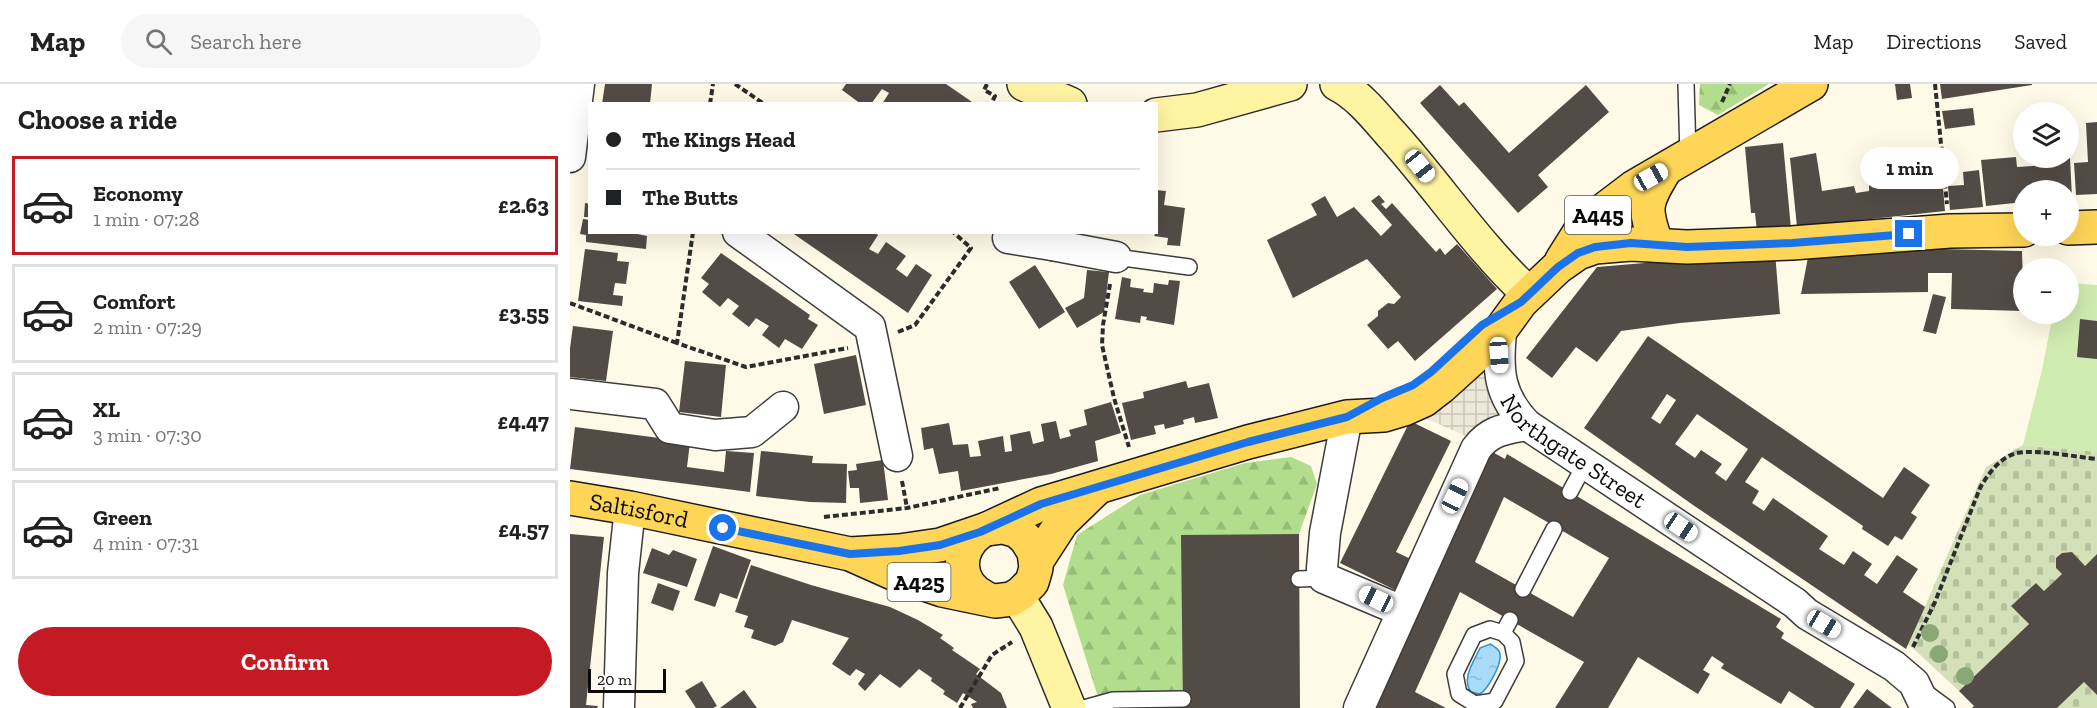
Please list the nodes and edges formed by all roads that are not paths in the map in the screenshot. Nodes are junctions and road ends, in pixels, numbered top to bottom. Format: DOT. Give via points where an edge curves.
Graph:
graph roads {
  1 [pos="579,84"];
  2 [pos="1024,84"];
  3 [pos="1290,84"];
  4 [pos="1686,84"];
  5 [pos="1811,84"];
  6 [pos="1351,88"];
  7 [pos="1065,102"];
  8 [pos="1158,115"];
  9 [pos="570,157"];
  10 [pos="1677,162"];
  11 [pos="570,165"];
  12 [pos="588,169"];
  13 [pos="2097,227"];
  14 [pos="2079,228"];
  15 [pos="2013,230"];
  16 [pos="741,234"];
  17 [pos="1008,238"];
  18 [pos="1054,239"];
  19 [pos="1657,245"];
  20 [pos="1116,257"];
  21 [pos="1189,267"];
  22 [pos="1558,267"];
  23 [pos="1525,298"];
  24 [pos="1501,332"];
  25 [pos="570,394"];
  26 [pos="783,407"];
  27 [pos="1347,417"];
  28 [pos="1527,425"];
  29 [pos="1307,426"];
  30 [pos="897,456"];
  31 [pos="1585,464"];
  32 [pos="1338,467"];
  33 [pos="1100,485"];
  34 [pos="1570,492"];
  35 [pos="570,498"];
  36 [pos="630,508"];
  37 [pos="1554,529"];
  38 [pos="983,530"];
  39 [pos="850,554"];
  40 [pos="1036,562"];
  41 [pos="1523,590"];
  42 [pos="1017,596"];
  43 [pos="984,597"];
  44 [pos="1402,611"];
  45 [pos="1506,627"];
  46 [pos="1920,696"];
  47 [pos="1183,699"];
  48 [pos="619,708"];
  49 [pos="1069,708"];
  50 [pos="1084,708"];
  51 [pos="1359,708"];
  52 [pos="1947,708"];
  1 -- 9 [label="street"];
  2 -- 7 [label="street"];
  3 -- 8 [label="street" via="1197,110"];
  4 -- 10 [label="lane"];
  5 -- 10 [label="main road, A445"];
  6 -- 23 [label="street" via="1420,166"];
  10 -- 19 [label="main road" via="1648,202 1648,222"];
  10 -- 22 [label="main road, A445" via="1605,209 1579,233"];
  11 -- 12 [label="street"];
  13 -- 14 [label="main road"];
  15 -- 19 [label="main road, A425" via="1792,243"];
  16 -- 30 [label="street" via="870,327 861,345"];
  17 -- 18 [label="street"];
  18 -- 20 [label="street"];
  19 -- 22 [label="main road, A425" via="1595,247"];
  20 -- 21 [label="lane"];
  22 -- 23 [label="main road, A425"];
  23 -- 24 [label="main road, A425"];
  23 -- 27 [label="main road, A425" via="1482,325 1413,385"];
  24 -- 27 [label="main road, A425" via="1424,400 1384,415"];
  24 -- 28 [label="street, Northgate Street" via="1502,389"];
  25 -- 26 [label="street" via="655,404 670,428 715,435 752,432"];
  27 -- 29 [label="main road, A425"];
  27 -- 32 [label="street"];
  28 -- 31 [label="street, Northgate Street"];
  28 -- 44 [label="street" via="1492,433 1476,450"];
  29 -- 32 [label="street"];
  29 -- 33 [label="main road, A425"];
  31 -- 34 [label="lane"];
  31 -- 46 [label="street, Northgate Street" via="1807,614 1894,666"];
  32 -- 44 [label="street" via="1322,568 1312,579"];
  33 -- 38 [label="main road, A425" via="1041,504"];
  33 -- 40 [label="main road, A425" via="1062,522"];
  35 -- 36 [label="main road, Saltisford / A425"];
  36 -- 39 [label="main road, Saltisford / A425"];
  36 -- 48 [label="street" via="621,596"];
  37 -- 41 [label="lane"];
  38 -- 39 [label="main road, A425" via="940,545"];
  38 -- 40 [label="main road, A425" via="1004,527 1022,534 1033,548"];
  38 -- 43 [label="main road, A425" via="968,543 962,565 969,586"];
  39 -- 43 [label="main road, A425" via="942,590"];
  40 -- 42 [label="main road, A425" via="1032,582"];
  42 -- 43 [label="main road, A425" via="1001,601"];
  42 -- 49 [label="street" via="1036,627"];
  44 -- 51 [label="street"];
  45 -- 45 [label="lane" via="1474,635 1455,674 1459,694 1474,705 1495,700 1516,661"];
  46 -- 52 [label="lane"];
  47 -- 50 [label="lane" via="1113,700"];
}
